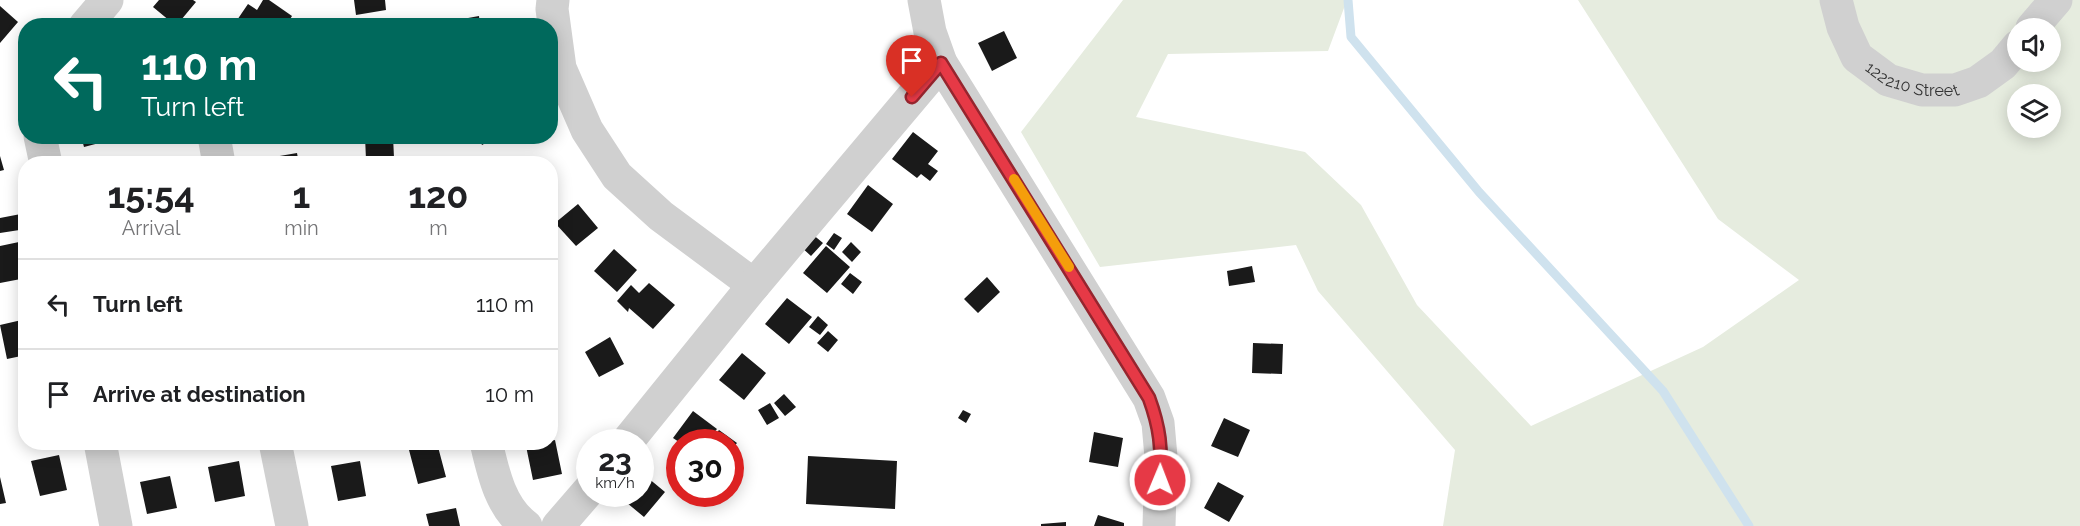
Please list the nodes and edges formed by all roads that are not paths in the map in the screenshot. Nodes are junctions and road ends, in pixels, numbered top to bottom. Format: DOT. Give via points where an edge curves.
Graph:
graph roads {
  1 [pos="106,0"];
  2 [pos="554,0"];
  3 [pos="924,0"];
  4 [pos="1836,0"];
  5 [pos="2056,0"];
  6 [pos="92,18"];
  7 [pos="553,18"];
  8 [pos="2041,18"];
  9 [pos="558,53"];
  10 [pos="2007,59"];
  11 [pos="941,63"];
  12 [pos="754,285"];
  13 [pos="638,429"];
  14 [pos="102,450"];
  15 [pos="277,450"];
  16 [pos="488,450"];
  17 [pos="576,505"];
  18 [pos="116,526"];
  19 [pos="292,526"];
  20 [pos="526,526"];
  21 [pos="558,526"];
  22 [pos="1159,526"];
  1 -- 6 [label="street"];
  2 -- 7 [label="street"];
  3 -- 11 [label="street"];
  4 -- 10 [label="street, 122210 Street" via="1857,57 1888,80 1922,90 1955,90 1978,82"];
  5 -- 8 [label="street"];
  9 -- 12 [label="street" via="560,68 587,130 617,176 661,216"];
  11 -- 12 [label="street"];
  11 -- 22 [label="street" via="1149,398 1158,423 1161,457"];
  12 -- 13 [label="street"];
  14 -- 18 [label="street"];
  15 -- 19 [label="street"];
  16 -- 20 [label="street" via="501,494"];
  17 -- 21 [label="street"];
}
